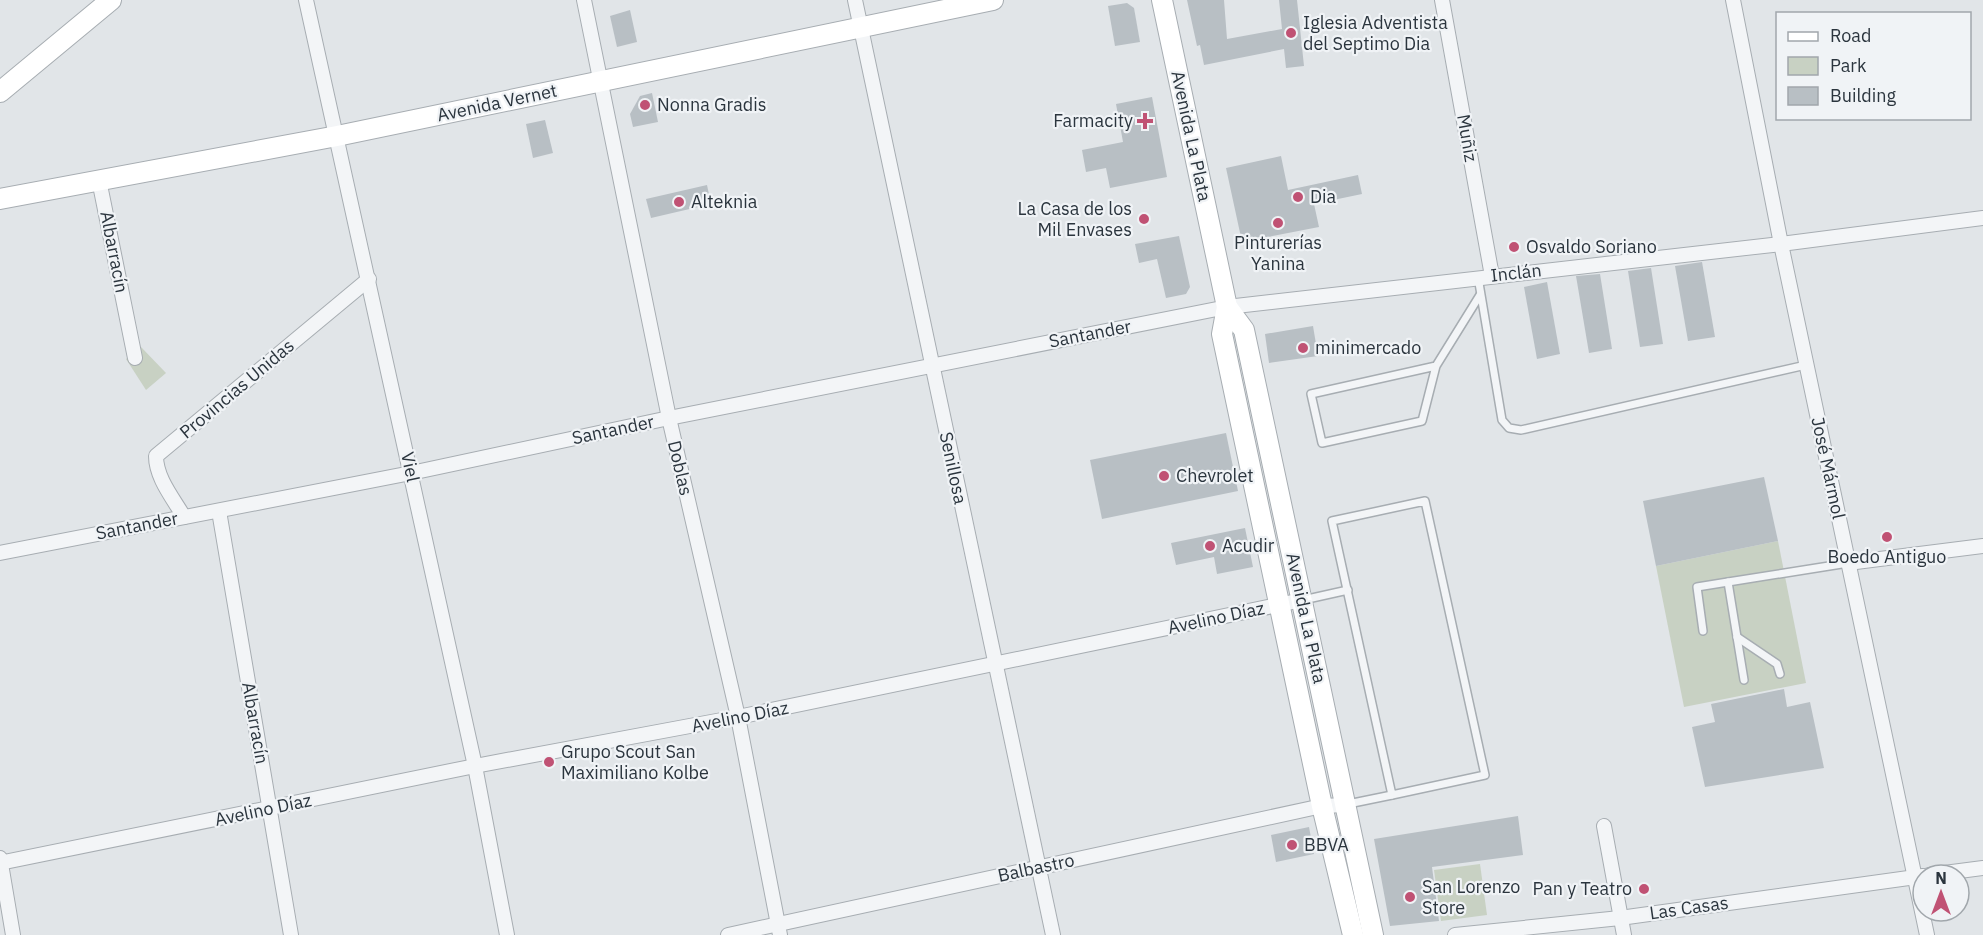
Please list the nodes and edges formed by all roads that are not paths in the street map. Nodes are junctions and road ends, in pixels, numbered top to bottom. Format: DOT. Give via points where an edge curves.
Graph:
graph roads {
  1 [pos="111,0"];
  2 [pos="306,0"];
  3 [pos="584,0"];
  4 [pos="855,0"];
  5 [pos="993,0"];
  6 [pos="1162,0"];
  7 [pos="1442,0"];
  8 [pos="1733,0"];
  9 [pos="860,28"];
  10 [pos="602,81"];
  11 [pos="0,92"];
  12 [pos="337,136"];
  13 [pos="99,180"];
  14 [pos="0,199"];
  15 [pos="1983,218"];
  16 [pos="1781,244"];
  17 [pos="1485,276"];
  18 [pos="369,279"];
  19 [pos="1480,295"];
  20 [pos="1227,307"];
  21 [pos="135,358"];
  22 [pos="1806,365"];
  23 [pos="932,366"];
  24 [pos="1436,366"];
  25 [pos="669,418"];
  26 [pos="411,473"];
  27 [pos="219,510"];
  28 [pos="184,517"];
  29 [pos="1983,546"];
  30 [pos="0,553"];
  31 [pos="1848,562"];
  32 [pos="1728,582"];
  33 [pos="1348,590"];
  34 [pos="1302,600"];
  35 [pos="1279,605"];
  36 [pos="1703,631"];
  37 [pos="1737,637"];
  38 [pos="995,665"];
  39 [pos="1780,674"];
  40 [pos="1744,680"];
  41 [pos="738,717"];
  42 [pos="475,766"];
  43 [pos="1392,795"];
  44 [pos="1346,805"];
  45 [pos="1322,806"];
  46 [pos="270,809"];
  47 [pos="1604,826"];
  48 [pos="0,861"];
  49 [pos="1915,863"];
  50 [pos="1038,868"];
  51 [pos="1911,878"];
  52 [pos="1620,918"];
  53 [pos="778,930"];
  54 [pos="13,935"];
  55 [pos="291,935"];
  56 [pos="507,935"];
  57 [pos="728,935"];
  58 [pos="1053,935"];
  59 [pos="1353,935"];
  60 [pos="1373,935"];
  61 [pos="1455,935"];
  62 [pos="1624,935"];
  1 -- 11 [label="main road"];
  2 -- 12 [label="street, Viel"];
  3 -- 10 [label="street, Doblas"];
  4 -- 9 [label="street, Senillosa"];
  5 -- 9 [label="main road, Avenida Vernet"];
  6 -- 20 [label="main road, Avenida La Plata"];
  7 -- 17 [label="street, Muñiz"];
  8 -- 16 [label="street, José Mármol"];
  9 -- 10 [label="main road, Avenida Vernet"];
  9 -- 23 [label="street, Senillosa"];
  10 -- 12 [label="main road, Avenida Vernet"];
  10 -- 25 [label="street, Doblas"];
  12 -- 13 [label="main road, Avenida Vernet"];
  12 -- 18 [label="street, Viel"];
  13 -- 14 [label="main road, Avenida Vernet"];
  13 -- 21 [label="street, Albarracín"];
  15 -- 16 [label="street, Inclán"];
  16 -- 17 [label="street, Inclán"];
  16 -- 22 [label="street, José Mármol"];
  17 -- 19 [label="lane"];
  17 -- 20 [label="street, Inclán"];
  18 -- 26 [label="street, Viel"];
  18 -- 28 [label="street, Provincias Unidas" via="156,456 160,477"];
  19 -- 22 [label="lane" via="1502,420 1509,428 1521,430"];
  19 -- 24 [label="lane"];
  20 -- 23 [label="street, Santander"];
  20 -- 34 [label="main road, Avenida La Plata" via="1244,330"];
  20 -- 35 [label="main road, Avenida La Plata" via="1222,334"];
  22 -- 31 [label="street, José Mármol"];
  23 -- 25 [label="street, Santander"];
  23 -- 38 [label="street, Senillosa"];
  24 -- 24 [label="lane" via="1422,421 1322,443 1311,394"];
  25 -- 26 [label="street, Santander"];
  25 -- 41 [label="street, Doblas"];
  26 -- 27 [label="street, Santander"];
  26 -- 42 [label="street, Viel"];
  27 -- 28 [label="street, Santander"];
  27 -- 46 [label="street, Albarracín"];
  28 -- 30 [label="street, Santander"];
  29 -- 31 [label="street"];
  31 -- 32 [label="lane"];
  31 -- 49 [label="street, José Mármol"];
  32 -- 36 [label="lane" via="1697,587"];
  32 -- 37 [label="lane"];
  33 -- 34 [label="lane"];
  33 -- 43 [label="lane"];
  33 -- 43 [label="lane" via="1332,521 1425,501 1485,775"];
  34 -- 35 [label="street, Avelino Díaz"];
  34 -- 44 [label="main road, Avenida La Plata"];
  35 -- 38 [label="street, Avelino Díaz"];
  35 -- 45 [label="main road, Avenida La Plata"];
  37 -- 39 [label="lane" via="1777,664"];
  37 -- 40 [label="lane"];
  38 -- 41 [label="street, Avelino Díaz"];
  38 -- 50 [label="street, Senillosa"];
  41 -- 42 [label="street, Avelino Díaz"];
  41 -- 53 [label="street, Doblas"];
  42 -- 46 [label="street, Avelino Díaz"];
  42 -- 56 [label="street, Viel"];
  43 -- 44 [label="lane"];
  44 -- 45 [label="street, Balbastro"];
  44 -- 60 [label="main road, Avenida La Plata"];
  45 -- 50 [label="street, Balbastro"];
  45 -- 59 [label="main road, Avenida La Plata"];
  46 -- 48 [label="street, Avelino Díaz"];
  46 -- 55 [label="street, Albarracín"];
  47 -- 52 [label="street"];
  48 -- 54 [label="street"];
  50 -- 53 [label="street, Balbastro"];
  50 -- 58 [label="street, Senillosa"];
  51 -- 52 [label="street, Las Casas"];
  52 -- 61 [label="street, Las Casas"];
  52 -- 62 [label="street"];
  53 -- 57 [label="street, Balbastro"];
}
